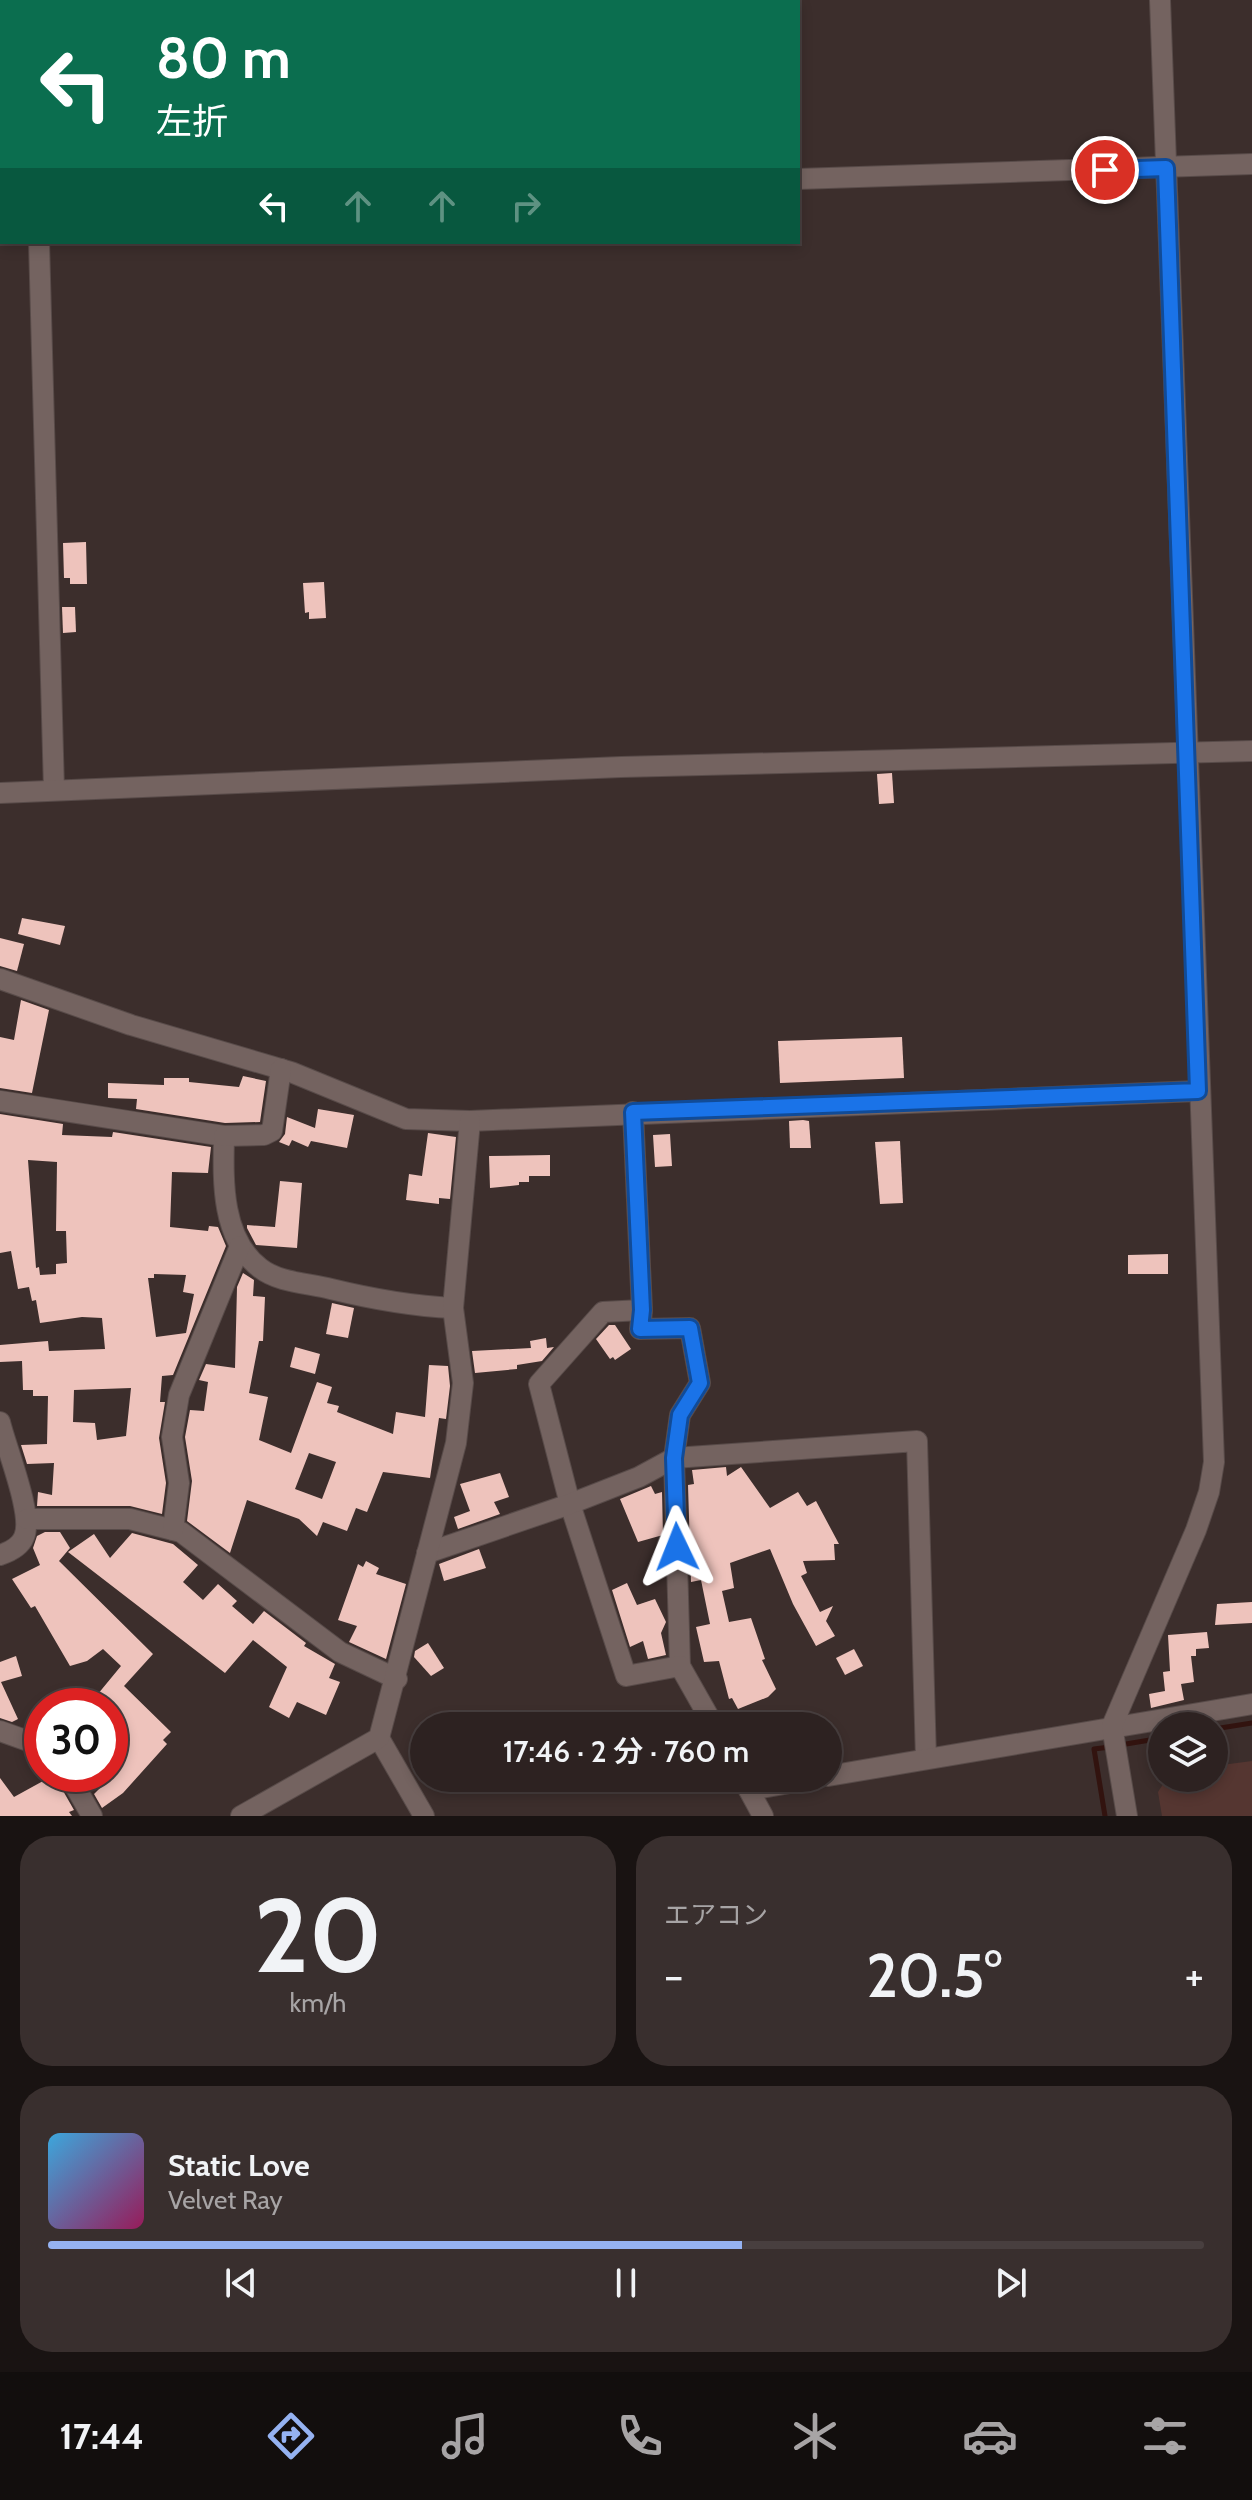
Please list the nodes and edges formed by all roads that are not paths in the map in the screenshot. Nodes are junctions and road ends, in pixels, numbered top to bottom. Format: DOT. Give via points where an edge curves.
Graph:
graph roads {
  1 [pos="1160,0"];
  2 [pos="1252,164"];
  3 [pos="1166,168"];
  4 [pos="800,179"];
  5 [pos="39,244"];
  6 [pos="1252,751"];
  7 [pos="1187,753"];
  8 [pos="54,790"];
  9 [pos="0,793"];
  10 [pos="0,979"];
  11 [pos="281,1069"];
  12 [pos="1198,1091"];
  13 [pos="0,1101"];
  14 [pos="633,1112"];
  15 [pos="470,1121"];
  16 [pos="224,1136"];
  17 [pos="240,1246"];
  18 [pos="453,1308"];
  19 [pos="642,1310"];
  20 [pos="0,1422"];
  21 [pos="674,1458"];
  22 [pos="570,1504"];
  23 [pos="27,1519"];
  24 [pos="173,1530"];
  25 [pos="427,1553"];
  26 [pos="0,1555"];
  27 [pos="680,1666"];
  28 [pos="397,1679"];
  29 [pos="1252,1704"];
  30 [pos="706,1712"];
  31 [pos="1112,1729"];
  32 [pos="0,1731"];
  33 [pos="379,1738"];
  34 [pos="24,1740"];
  35 [pos="926,1759"];
  36 [pos="842,1774"];
  37 [pos="78,1792"];
  38 [pos="750,1792"];
  39 [pos="90,1815"];
  40 [pos="241,1816"];
  41 [pos="424,1816"];
  42 [pos="763,1816"];
  43 [pos="1127,1816"];
  1 -- 3 [label="street"];
  2 -- 3 [label="street"];
  3 -- 4 [label="street"];
  3 -- 7 [label="street"];
  5 -- 8 [label="street"];
  6 -- 7 [label="street"];
  7 -- 8 [label="street" via="621,767"];
  7 -- 12 [label="street"];
  8 -- 9 [label="street"];
  10 -- 11 [label="street"];
  11 -- 15 [label="street" via="406,1119"];
  11 -- 16 [label="street" via="272,1131"];
  12 -- 14 [label="street"];
  12 -- 31 [label="street" via="1214,1462 1196,1530"];
  13 -- 16 [label="street"];
  14 -- 15 [label="street"];
  14 -- 19 [label="street"];
  15 -- 18 [label="street"];
  16 -- 17 [label="street" via="223,1191"];
  17 -- 18 [label="street" via="261,1269 283,1279 373,1300"];
  17 -- 24 [label="street" via="179,1395 172,1437 179,1483"];
  18 -- 25 [label="street" via="463,1383 456,1443"];
  19 -- 21 [label="street" via="640,1329 690,1328 700,1383 680,1415"];
  19 -- 22 [label="street" via="603,1312 539,1384"];
  20 -- 23 [label="street"];
  21 -- 22 [label="street"];
  21 -- 27 [label="street"];
  21 -- 35 [label="street" via="917,1441"];
  22 -- 25 [label="street"];
  22 -- 27 [label="street" via="626,1676"];
  23 -- 24 [label="street" via="130,1519"];
  23 -- 26 [label="street" via="24,1539"];
  24 -- 28 [label="street" via="340,1652"];
  25 -- 28 [label="street"];
  27 -- 30 [label="street"];
  28 -- 33 [label="street"];
  29 -- 31 [label="street"];
  31 -- 35 [label="street"];
  31 -- 43 [label="street"];
  32 -- 34 [label="street"];
  33 -- 40 [label="street"];
  33 -- 41 [label="street"];
  35 -- 36 [label="street"];
  37 -- 39 [label="street"];
  38 -- 42 [label="street"];
}
